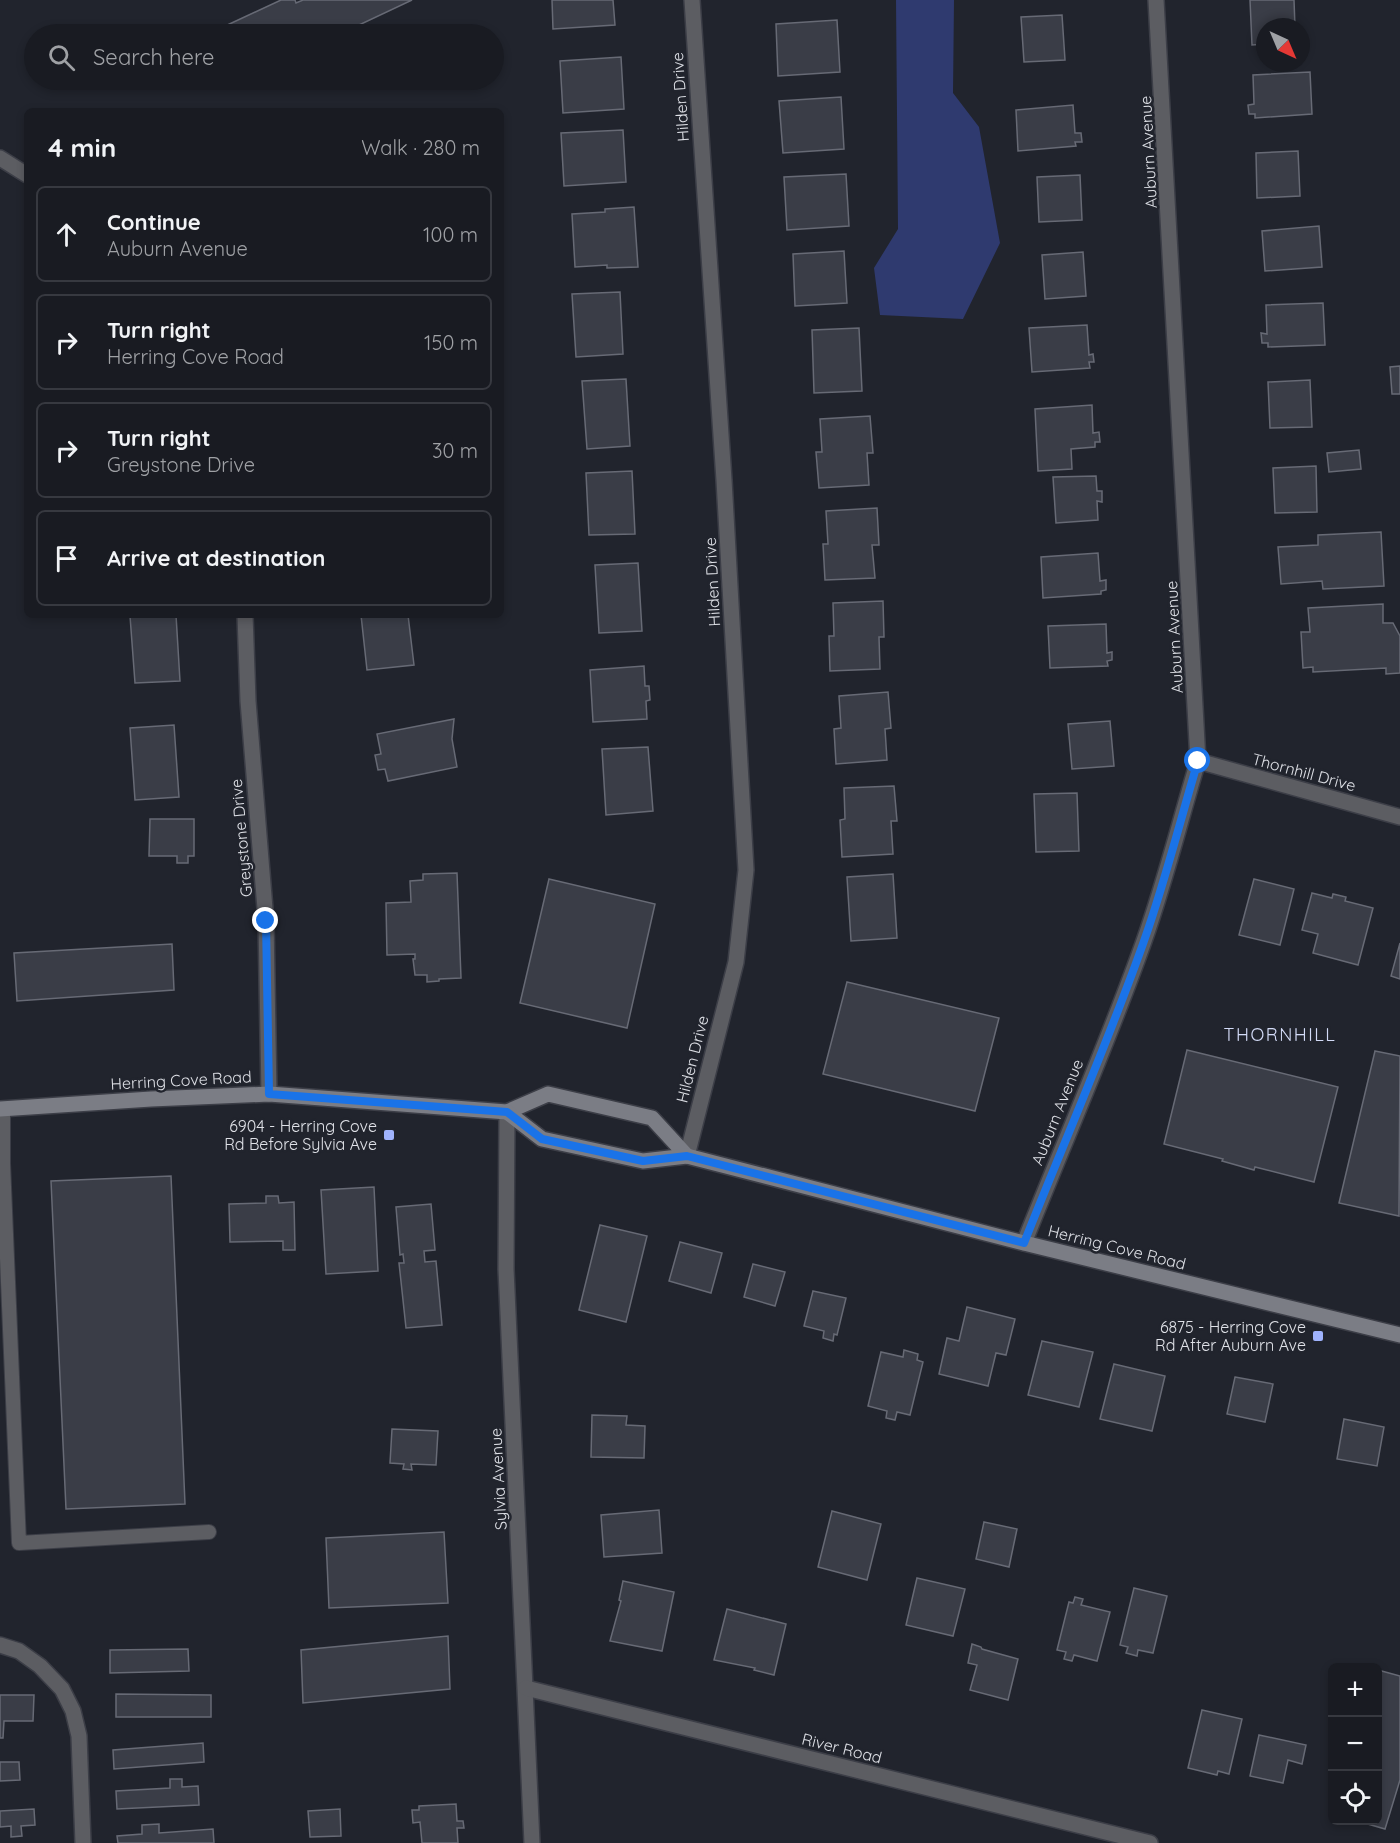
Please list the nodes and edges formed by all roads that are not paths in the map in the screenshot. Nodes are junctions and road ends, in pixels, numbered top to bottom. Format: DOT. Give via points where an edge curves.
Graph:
graph roads {
  1 [pos="692,0"];
  2 [pos="1156,0"];
  3 [pos="0,158"];
  4 [pos="24,173"];
  5 [pos="244,618"];
  6 [pos="1198,761"];
  7 [pos="1400,817"];
  8 [pos="269,1094"];
  9 [pos="2,1109"];
  10 [pos="507,1112"];
  11 [pos="687,1156"];
  12 [pos="1024,1243"];
  13 [pos="1400,1335"];
  14 [pos="209,1532"];
  15 [pos="0,1645"];
  16 [pos="526,1688"];
  17 [pos="1120,1840"];
  18 [pos="83,1843"];
  19 [pos="532,1843"];
  20 [pos="1150,1843"];
  1 -- 11 [label="street, Hilden Drive" via="746,870 736,962"];
  2 -- 6 [label="street, Auburn Avenue"];
  3 -- 4 [label="street"];
  5 -- 8 [label="street, Greystone Drive" via="266,921"];
  6 -- 7 [label="street, Thornhill Drive"];
  6 -- 12 [label="street, Auburn Avenue" via="1144,940"];
  8 -- 9 [label="main road, Herring Cove Road"];
  8 -- 10 [label="main road, Herring Cove Road"];
  9 -- 14 [label="lane" via="19,1543"];
  10 -- 11 [label="main road, Herring Cove Road" via="542,1139 643,1161"];
  10 -- 11 [label="main road, Herring Cove Road" via="548,1094 652,1118"];
  10 -- 16 [label="street, Sylvia Avenue" via="506,1269"];
  11 -- 12 [label="main road, Herring Cove Road"];
  12 -- 13 [label="main road, Herring Cove Road"];
  15 -- 18 [label="street" via="30,1658 62,1689 74,1711"];
  16 -- 17 [label="street, River Road"];
  16 -- 19 [label="street, Sylvia Avenue"];
  17 -- 20 [label="street, River Road"];
}
